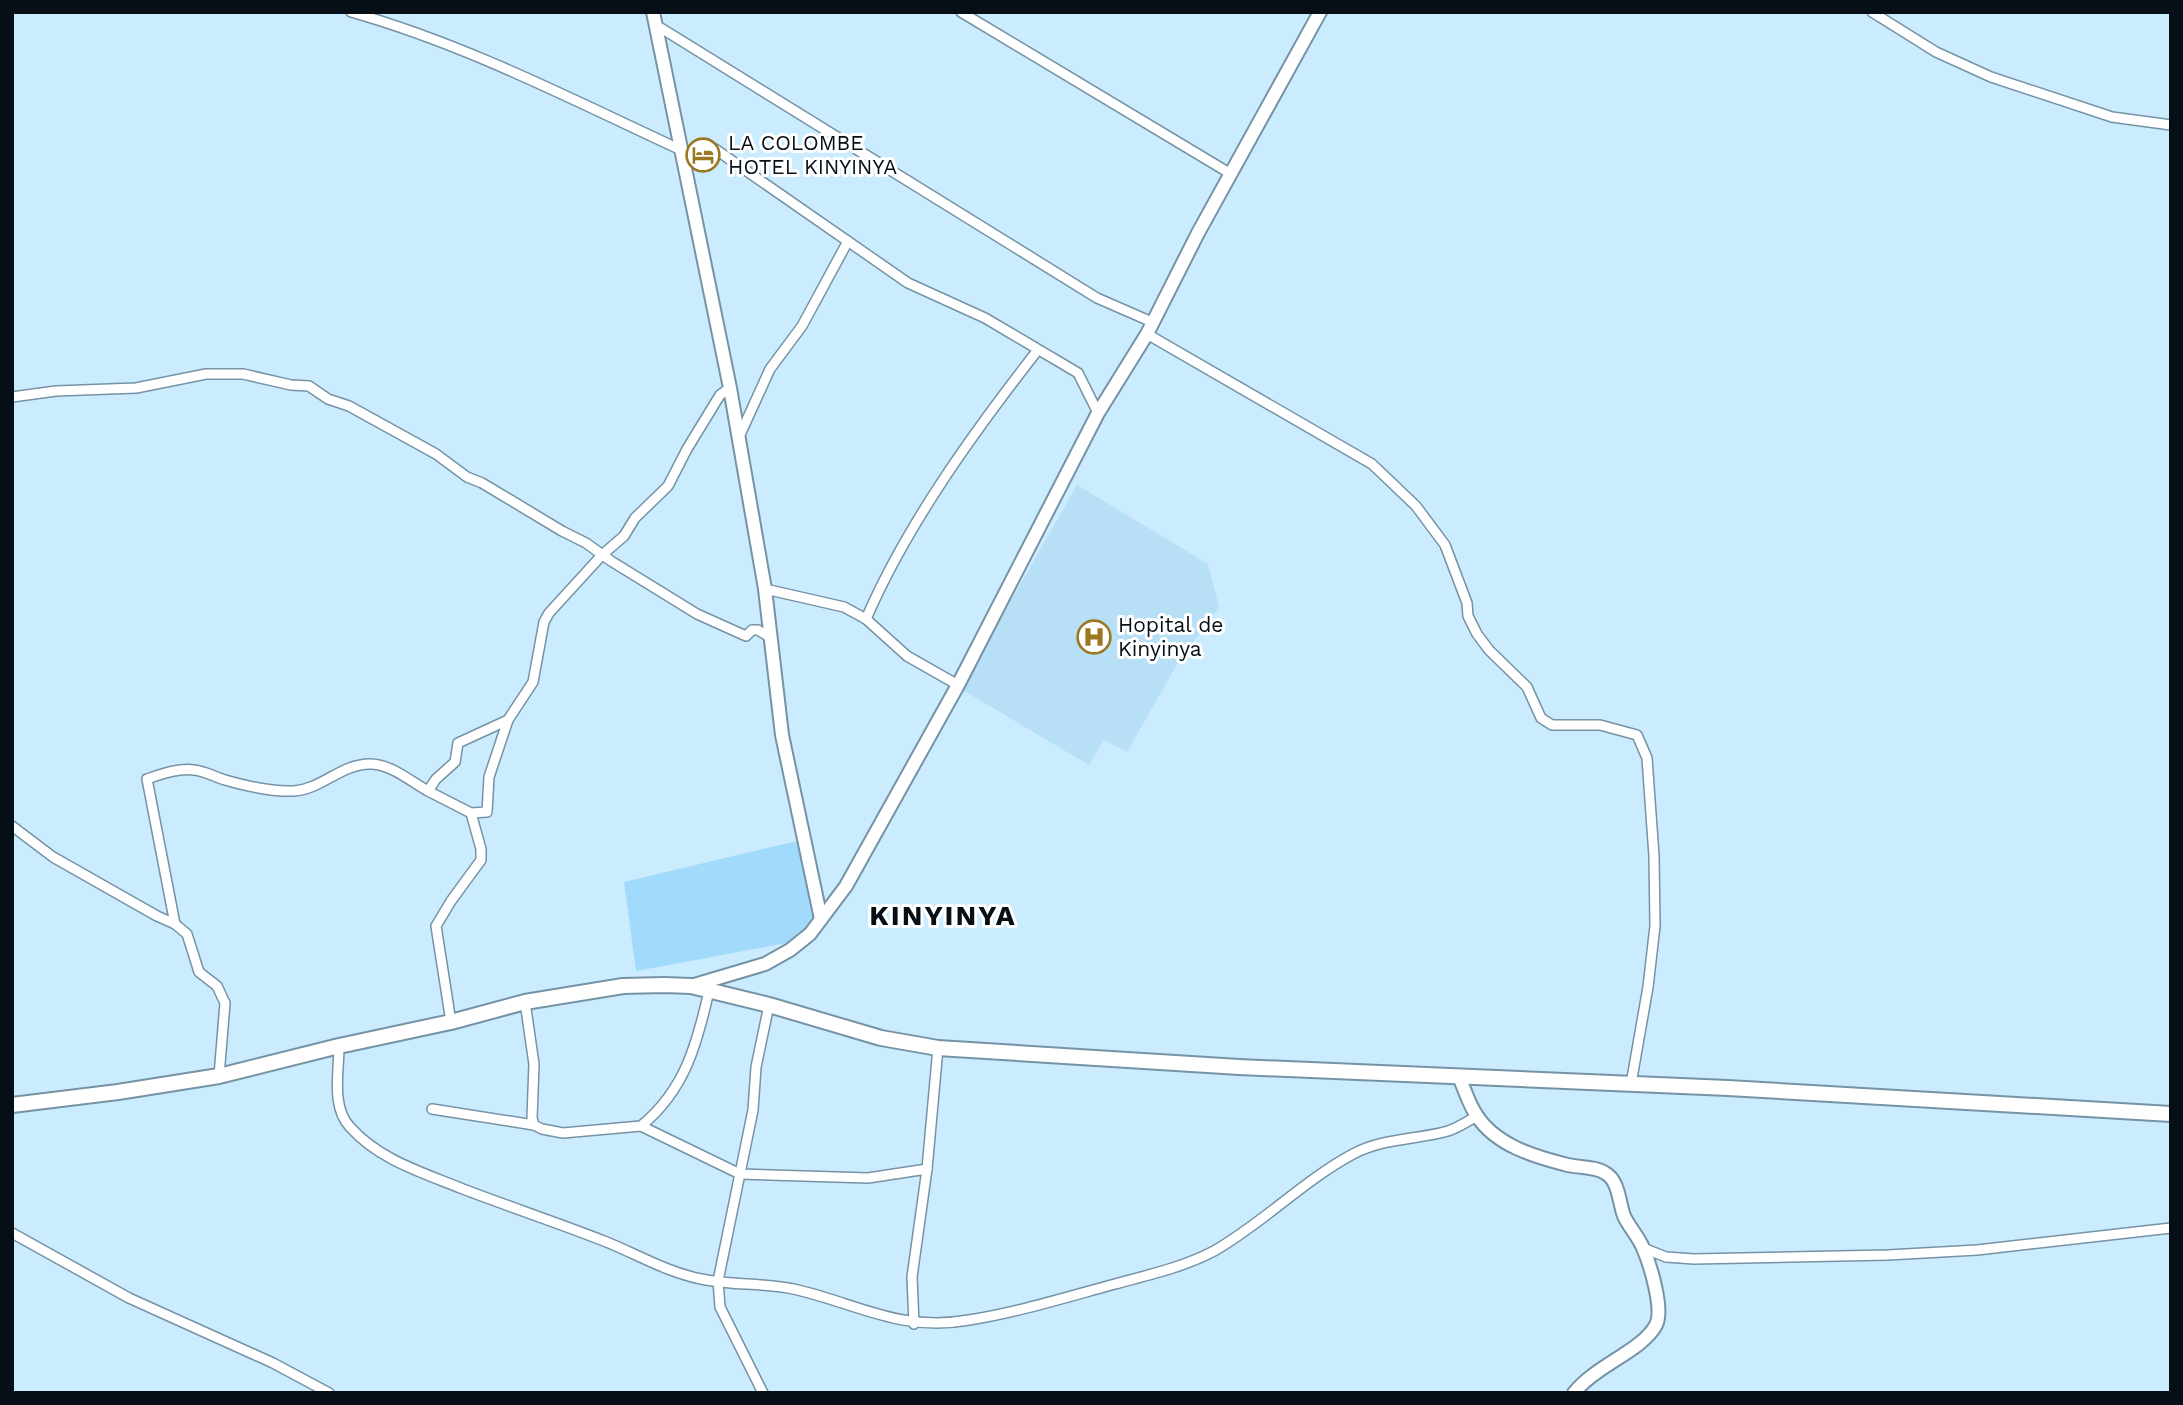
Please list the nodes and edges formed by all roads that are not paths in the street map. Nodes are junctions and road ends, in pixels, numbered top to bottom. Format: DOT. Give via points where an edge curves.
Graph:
graph roads {
  1 [pos="351,12"];
  2 [pos="961,12"];
  3 [pos="1320,12"];
  4 [pos="1872,12"];
  5 [pos="654,18"];
  6 [pos="2171,125"];
  7 [pos="681,155"];
  8 [pos="1231,174"];
  9 [pos="848,241"];
  10 [pos="1149,328"];
  11 [pos="1037,351"];
  12 [pos="730,388"];
  13 [pos="12,397"];
  14 [pos="1098,413"];
  15 [pos="739,437"];
  16 [pos="602,555"];
  17 [pos="765,589"];
  18 [pos="866,619"];
  19 [pos="771,638"];
  20 [pos="958,685"];
  21 [pos="508,720"];
  22 [pos="428,791"];
  23 [pos="471,813"];
  24 [pos="12,826"];
  25 [pos="821,919"];
  26 [pos="175,923"];
  27 [pos="691,986"];
  28 [pos="709,991"];
  29 [pos="525,1002"];
  30 [pos="769,1004"];
  31 [pos="451,1022"];
  32 [pos="339,1046"];
  33 [pos="938,1048"];
  34 [pos="219,1076"];
  35 [pos="1459,1077"];
  36 [pos="1631,1084"];
  37 [pos="12,1105"];
  38 [pos="432,1109"];
  39 [pos="2171,1114"];
  40 [pos="1477,1116"];
  41 [pos="534,1125"];
  42 [pos="641,1126"];
  43 [pos="927,1169"];
  44 [pos="740,1174"];
  45 [pos="2171,1228"];
  46 [pos="12,1233"];
  47 [pos="1643,1248"];
  48 [pos="719,1281"];
  49 [pos="914,1324"];
  50 [pos="330,1393"];
  51 [pos="763,1393"];
  52 [pos="1574,1393"];
  1 -- 7 [label="street" via="489,63"];
  2 -- 8 [label="street"];
  3 -- 8 [label="main road"];
  4 -- 6 [label="street" via="1936,52 1991,78 2112,117"];
  5 -- 7 [label="main road"];
  5 -- 10 [label="street"];
  7 -- 9 [label="street" via="707,145"];
  7 -- 12 [label="main road"];
  8 -- 10 [label="main road"];
  9 -- 11 [label="street" via="908,284 985,318"];
  9 -- 15 [label="street" via="802,326 770,369"];
  10 -- 14 [label="main road"];
  10 -- 36 [label="street" via="1372,464 1416,506 1445,545 1468,616 1482,642 1527,687 1541,718 1552,725 1600,725 1637,735 1647,758 1655,926"];
  11 -- 14 [label="street" via="1078,373"];
  11 -- 18 [label="street" via="919,519"];
  12 -- 15 [label="main road"];
  12 -- 16 [label="street" via="720,395 668,486"];
  13 -- 16 [label="street" via="136,388 206,374 243,374 310,386 436,454 467,477"];
  14 -- 20 [label="main road"];
  15 -- 17 [label="main road"];
  16 -- 19 [label="street" via="719,625 746,636 758,630"];
  16 -- 21 [label="street" via="549,613 533,682"];
  17 -- 18 [label="street" via="844,607"];
  17 -- 19 [label="main road"];
  18 -- 20 [label="street" via="907,656"];
  19 -- 25 [label="main road" via="782,735"];
  20 -- 25 [label="main road" via="846,886"];
  21 -- 22 [label="street" via="458,743 455,762"];
  21 -- 23 [label="street" via="489,777 486,813"];
  22 -- 23 [label="street"];
  22 -- 26 [label="street" via="388,768 371,764 353,766 314,787 296,791 224,780 197,770 179,769 147,779"];
  23 -- 31 [label="street" via="481,860 436,926"];
  24 -- 26 [label="street" via="53,857"];
  25 -- 27 [label="main road" via="800,943 765,964"];
  26 -- 34 [label="street" via="187,934 199,972 217,986 225,1003"];
  27 -- 28 [label="main road"];
  27 -- 29 [label="main road" via="623,986"];
  28 -- 30 [label="main road"];
  28 -- 42 [label="street" via="696,1045 683,1073 659,1111"];
  29 -- 31 [label="main road"];
  29 -- 41 [label="street" via="534,1064"];
  30 -- 33 [label="main road" via="881,1038"];
  30 -- 44 [label="street"];
  31 -- 32 [label="main road"];
  32 -- 34 [label="main road"];
  32 -- 48 [label="street" via="341,1116 351,1130 388,1158 674,1272"];
  33 -- 35 [label="main road"];
  33 -- 43 [label="street"];
  34 -- 37 [label="main road"];
  35 -- 36 [label="main road"];
  35 -- 40 [label="main road"];
  36 -- 39 [label="main road"];
  38 -- 41 [label="street"];
  40 -- 47 [label="main road" via="1498,1138 1517,1149 1608,1174 1625,1219"];
  40 -- 49 [label="street" via="1449,1130 1400,1138 1355,1153 1259,1223 1211,1252 1168,1269 1014,1312"];
  41 -- 42 [label="street" via="563,1133"];
  42 -- 44 [label="street"];
  43 -- 44 [label="street" via="868,1178"];
  43 -- 49 [label="street" via="912,1277"];
  44 -- 48 [label="street"];
  45 -- 47 [label="street" via="2012,1247 1888,1255 1694,1259 1666,1257"];
  46 -- 50 [label="street" via="129,1298"];
  47 -- 52 [label="main road" via="1659,1306 1658,1321 1649,1334"];
  48 -- 49 [label="street" via="800,1291"];
  48 -- 51 [label="street" via="720,1307"];
}
